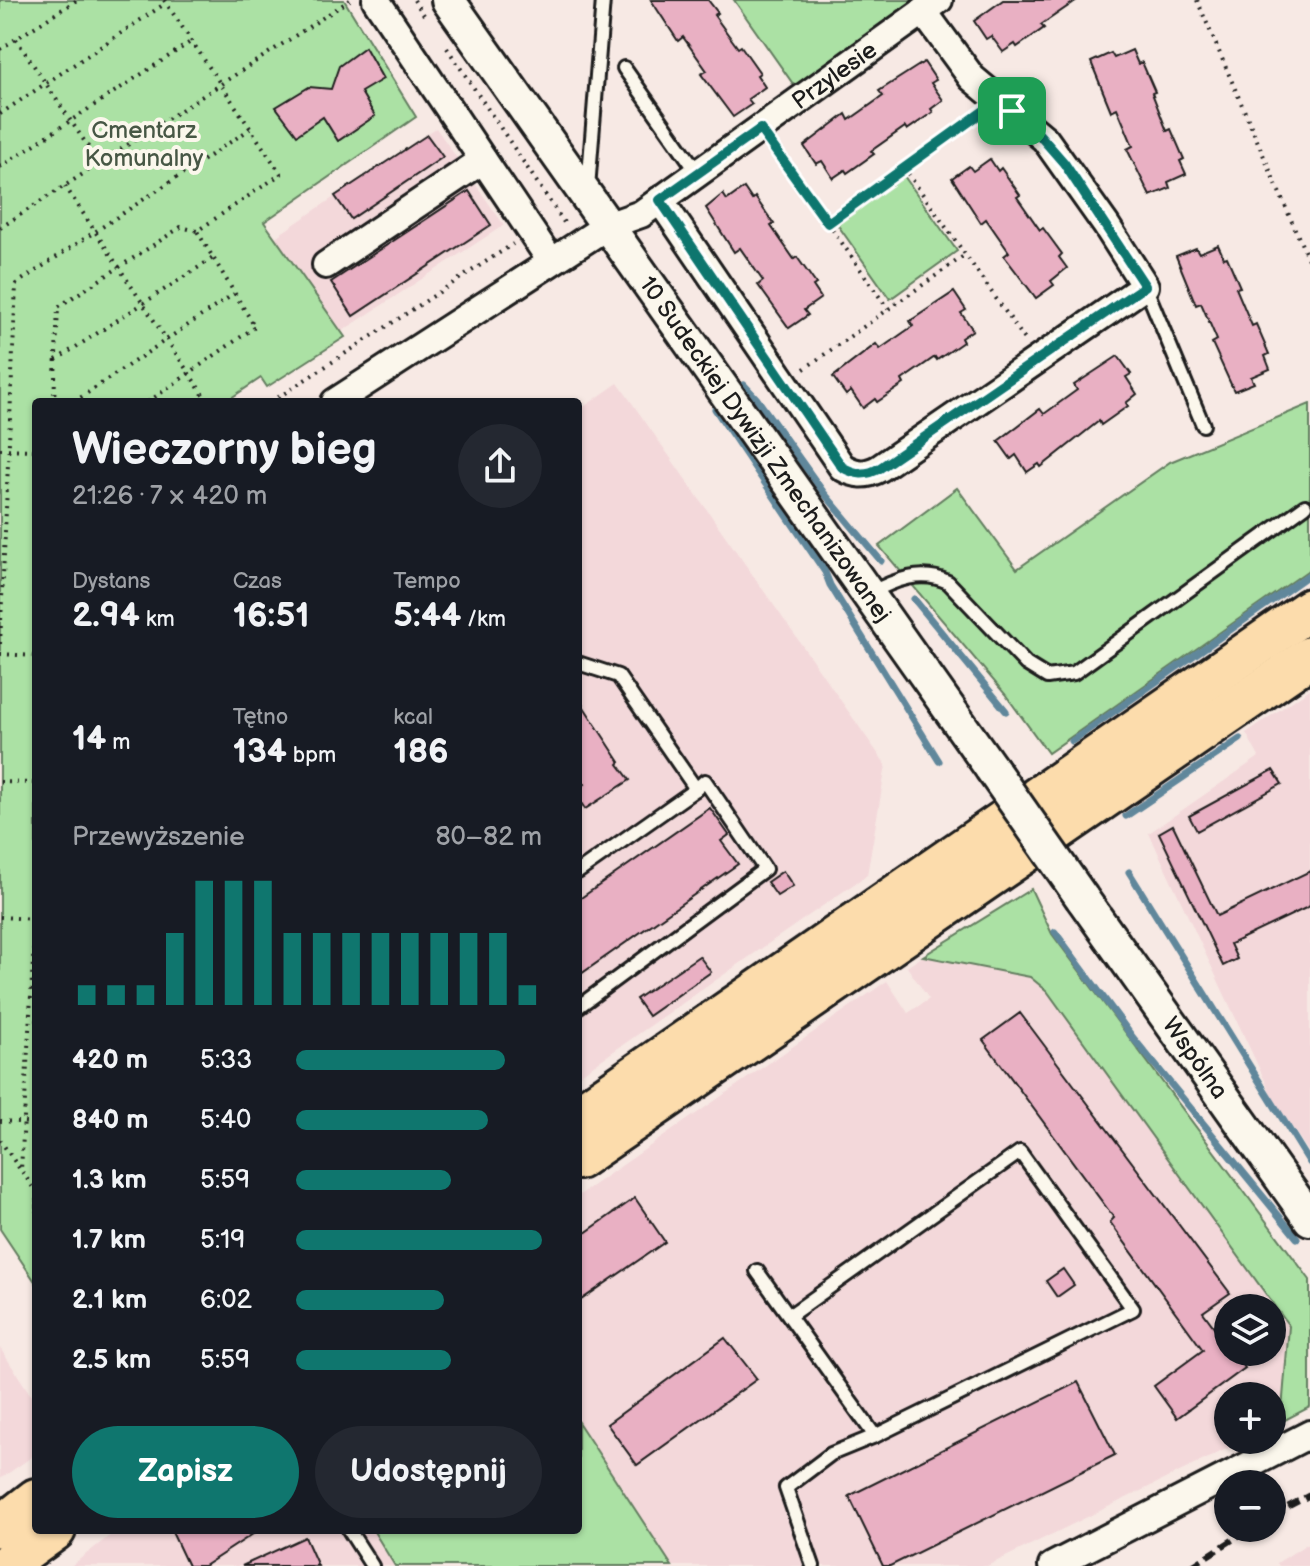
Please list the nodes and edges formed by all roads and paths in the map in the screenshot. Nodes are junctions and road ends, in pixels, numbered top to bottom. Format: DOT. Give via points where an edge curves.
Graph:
graph roads {
  1 [pos="77,0"];
  2 [pos="350,0"];
  3 [pos="376,0"];
  4 [pos="414,0"];
  5 [pos="603,0"];
  6 [pos="1197,0"];
  7 [pos="165,2"];
  8 [pos="931,6"];
  9 [pos="440,12"];
  10 [pos="439,37"];
  11 [pos="16,39"];
  12 [pos="192,41"];
  13 [pos="0,49"];
  14 [pos="624,68"];
  15 [pos="45,84"];
  16 [pos="221,85"];
  17 [pos="999,100"];
  18 [pos="0,114"];
  19 [pos="71,121"];
  20 [pos="250,129"];
  21 [pos="760,129"];
  22 [pos="483,160"];
  23 [pos="99,164"];
  24 [pos="0,167"];
  25 [pos="905,169"];
  26 [pos="698,173"];
  27 [pos="65,186"];
  28 [pos="587,199"];
  29 [pos="660,200"];
  30 [pos="557,212"];
  31 [pos="828,223"];
  32 [pos="607,226"];
  33 [pos="0,228"];
  34 [pos="197,231"];
  35 [pos="531,231"];
  36 [pos="95,232"];
  37 [pos="572,233"];
  38 [pos="965,255"];
  39 [pos="213,258"];
  40 [pos="551,261"];
  41 [pos="1310,264"];
  42 [pos="326,265"];
  43 [pos="119,267"];
  44 [pos="1145,286"];
  45 [pos="235,294"];
  46 [pos="143,303"];
  47 [pos="888,309"];
  48 [pos="167,340"];
  49 [pos="1039,359"];
  50 [pos="56,360"];
  51 [pos="190,375"];
  52 [pos="784,382"];
  53 [pos="54,398"];
  54 [pos="80,398"];
  55 [pos="154,398"];
  56 [pos="205,398"];
  57 [pos="277,398"];
  58 [pos="341,398"];
  59 [pos="1203,425"];
  60 [pos="0,449"];
  61 [pos="8,449"];
  62 [pos="32,450"];
  63 [pos="1305,506"];
  64 [pos="868,595"];
  65 [pos="1310,609"];
  66 [pos="0,644"];
  67 [pos="0,654"];
  68 [pos="32,656"];
  69 [pos="1310,657"];
  70 [pos="582,664"];
  71 [pos="0,782"];
  72 [pos="32,783"];
  73 [pos="696,789"];
  74 [pos="582,869"];
  75 [pos="1082,898"];
  76 [pos="0,917"];
  77 [pos="32,919"];
  78 [pos="32,987"];
  79 [pos="582,1004"];
  80 [pos="582,1112"];
  81 [pos="0,1121"];
  82 [pos="24,1122"];
  83 [pos="32,1123"];
  84 [pos="0,1140"];
  85 [pos="582,1156"];
  86 [pos="21,1170"];
  87 [pos="32,1186"];
  88 [pos="1310,1219"];
  89 [pos="757,1271"];
  90 [pos="789,1316"];
  91 [pos="1310,1434"];
  92 [pos="875,1436"];
  93 [pos="32,1502"];
  94 [pos="0,1527"];
  95 [pos="49,1534"];
  96 [pos="352,1534"];
  97 [pos="5,1566"];
  98 [pos="372,1566"];
  99 [pos="813,1566"];
  100 [pos="1052,1566"];
  1 -- 11 [label="path"];
  2 -- 16 [label="path"];
  3 -- 22 [label="street"];
  4 -- 9 [label="path"];
  5 -- 28 [label="lane"];
  6 -- 41 [label="path"];
  7 -- 12 [label="path"];
  7 -- 15 [label="path"];
  8 -- 17 [label="street" via="972,78"];
  8 -- 21 [label="street, Przylesie"];
  9 -- 28 [label="street, 10 Sudeckiej Dywizji Zmechanizowanej"];
  10 -- 30 [label="path"];
  11 -- 13 [label="path"];
  11 -- 15 [label="path"];
  12 -- 16 [label="path"];
  12 -- 19 [label="path"];
  14 -- 26 [label="lane"];
  15 -- 18 [label="path"];
  15 -- 19 [label="path"];
  16 -- 20 [label="path"];
  16 -- 23 [label="path"];
  17 -- 25 [label="path"];
  17 -- 44 [label="street" via="1054,151"];
  19 -- 23 [label="path"];
  19 -- 24 [label="path"];
  20 -- 34 [label="path" via="281,174"];
  20 -- 36 [label="path"];
  21 -- 26 [label="street, Przylesie"];
  21 -- 31 [label="path"];
  22 -- 35 [label="street"];
  22 -- 42 [label="street"];
  23 -- 27 [label="path"];
  25 -- 31 [label="path"];
  25 -- 38 [label="path"];
  26 -- 29 [label="street, Przylesie"];
  27 -- 33 [label="path"];
  27 -- 36 [label="path"];
  28 -- 32 [label="street, 10 Sudeckiej Dywizji Zmechanizowanej"];
  29 -- 32 [label="street, Przylesie" via="641,214"];
  29 -- 52 [label="street"];
  30 -- 35 [label="path"];
  30 -- 37 [label="path"];
  31 -- 47 [label="path"];
  32 -- 40 [label="street, Przylesie"];
  32 -- 64 [label="street, 10 Sudeckiej Dywizji Zmechanizowanej"];
  34 -- 39 [label="path"];
  34 -- 43 [label="path" via="181,227"];
  35 -- 40 [label="street"];
  35 -- 57 [label="path"];
  36 -- 43 [label="path"];
  36 -- 61 [label="path" via="16,284"];
  38 -- 47 [label="path"];
  38 -- 49 [label="path"];
  39 -- 45 [label="path"];
  39 -- 46 [label="path"];
  40 -- 58 [label="street, Przylesie"];
  43 -- 46 [label="path"];
  43 -- 50 [label="path" via="58,307"];
  44 -- 49 [label="street"];
  44 -- 59 [label="lane"];
  45 -- 48 [label="path"];
  45 -- 51 [label="path" via="255,327"];
  46 -- 48 [label="path"];
  46 -- 50 [label="path"];
  47 -- 52 [label="path"];
  48 -- 51 [label="path"];
  48 -- 54 [label="path"];
  49 -- 52 [label="street" via="863,475 842,467"];
  50 -- 53 [label="path"];
  51 -- 55 [label="path"];
  51 -- 56 [label="path"];
  60 -- 61 [label="path"];
  61 -- 62 [label="path"];
  61 -- 66 [label="path"];
  63 -- 64 [label="lane" via="1074,673 1047,677 1026,664 948,582 934,575 899,581"];
  64 -- 75 [label="street, 10 Sudeckiej Dywizji Zmechanizowanej, bridge"];
  65 -- 80 [label="main road"];
  67 -- 68 [label="path"];
  69 -- 85 [label="main road"];
  70 -- 73 [label="lane" via="618,676"];
  71 -- 72 [label="path"];
  73 -- 74 [label="lane"];
  73 -- 79 [label="lane" via="705,781 765,869"];
  75 -- 88 [label="street, Wspólna"];
  76 -- 77 [label="path"];
  78 -- 82 [label="path"];
  81 -- 82 [label="path"];
  82 -- 83 [label="path"];
  82 -- 86 [label="path"];
  84 -- 86 [label="path"];
  86 -- 87 [label="path"];
  89 -- 90 [label="lane"];
  90 -- 92 [label="lane"];
  90 -- 92 [label="lane" via="1020,1152 1133,1309"];
  91 -- 100 [label="street"];
  92 -- 99 [label="lane" via="831,1454 786,1488"];
  93 -- 94 [label="main road"];
  95 -- 97 [label="main road"];
  96 -- 98 [label="lane"];
}
